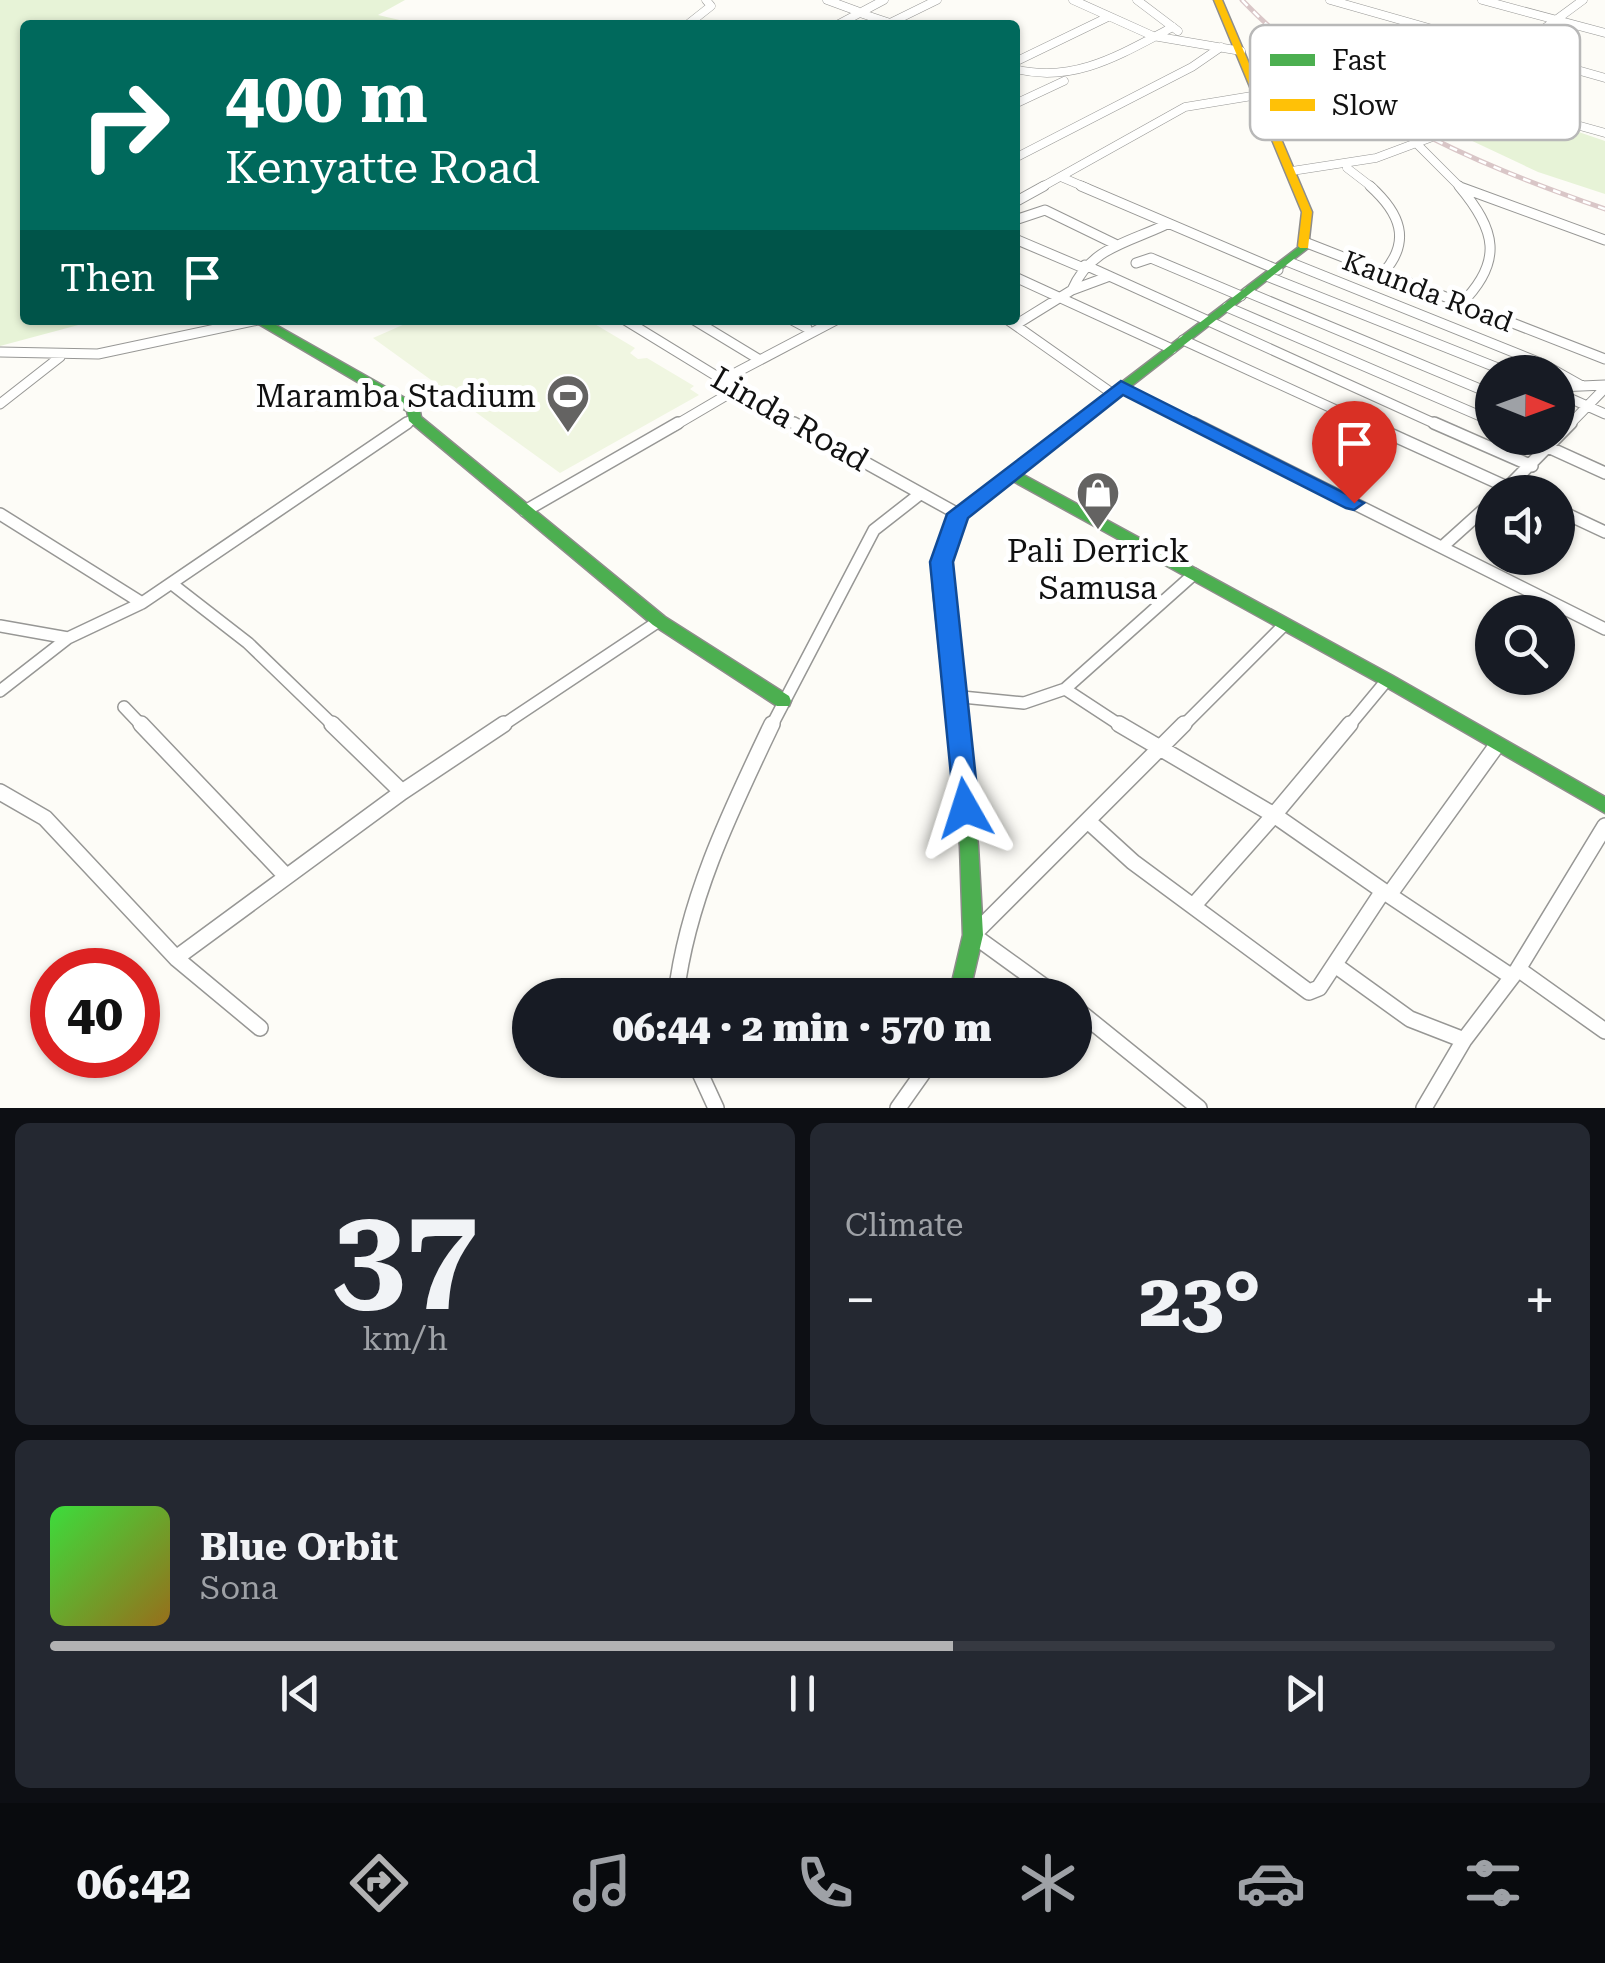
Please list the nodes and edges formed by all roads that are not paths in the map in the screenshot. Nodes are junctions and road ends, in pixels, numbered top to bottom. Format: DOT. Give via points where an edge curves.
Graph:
graph roads {
  1 [pos="706,0"];
  2 [pos="827,0"];
  3 [pos="884,0"];
  4 [pos="937,0"];
  5 [pos="1073,0"];
  6 [pos="1137,0"];
  7 [pos="1218,0"];
  8 [pos="1330,0"];
  9 [pos="1482,0"];
  10 [pos="1583,0"];
  11 [pos="860,13"];
  12 [pos="1108,17"];
  13 [pos="693,20"];
  14 [pos="847,20"];
  15 [pos="880,20"];
  16 [pos="900,20"];
  17 [pos="1555,20"];
  18 [pos="1413,25"];
  19 [pos="1548,25"];
  20 [pos="1574,25"];
  21 [pos="1580,26"];
  22 [pos="1172,28"];
  23 [pos="1605,33"];
  24 [pos="1153,36"];
  25 [pos="1192,40"];
  26 [pos="1220,47"];
  27 [pos="1241,51"];
  28 [pos="1020,60"];
  29 [pos="1020,70"];
  30 [pos="1580,72"];
  31 [pos="1250,74"];
  32 [pos="1072,76"];
  33 [pos="1605,78"];
  34 [pos="1250,96"];
  35 [pos="1020,102"];
  36 [pos="1580,126"];
  37 [pos="1605,133"];
  38 [pos="1278,140"];
  39 [pos="1430,140"];
  40 [pos="1418,145"];
  41 [pos="1020,155"];
  42 [pos="1348,168"];
  43 [pos="1292,172"];
  44 [pos="1061,177"];
  45 [pos="1460,187"];
  46 [pos="1020,199"];
  47 [pos="1020,217"];
  48 [pos="1165,226"];
  49 [pos="1605,240"];
  50 [pos="1020,242"];
  51 [pos="1307,243"];
  52 [pos="1116,244"];
  53 [pos="1136,263"];
  54 [pos="1083,266"];
  55 [pos="1279,270"];
  56 [pos="1383,274"];
  57 [pos="1107,277"];
  58 [pos="1020,280"];
  59 [pos="1072,290"];
  60 [pos="1244,294"];
  61 [pos="1060,300"];
  62 [pos="1461,304"];
  63 [pos="1228,307"];
  64 [pos="1020,319"];
  65 [pos="1206,324"];
  66 [pos="238,325"];
  67 [pos="267,325"];
  68 [pos="633,325"];
  69 [pos="702,325"];
  70 [pos="801,325"];
  71 [pos="812,325"];
  72 [pos="826,325"];
  73 [pos="1018,325"];
  74 [pos="806,328"];
  75 [pos="1177,345"];
  76 [pos="767,349"];
  77 [pos="0,352"];
  78 [pos="60,357"];
  79 [pos="1475,357"];
  80 [pos="1605,359"];
  81 [pos="760,360"];
  82 [pos="722,380"];
  83 [pos="1582,386"];
  84 [pos="1605,386"];
  85 [pos="1475,387"];
  86 [pos="1575,387"];
  87 [pos="737,389"];
  88 [pos="1117,390"];
  89 [pos="1575,399"];
  90 [pos="0,404"];
  91 [pos="1587,406"];
  92 [pos="1475,414"];
  93 [pos="1575,414"];
  94 [pos="1605,414"];
  95 [pos="414,418"];
  96 [pos="1541,455"];
  97 [pos="1568,455"];
  98 [pos="1532,466"];
  99 [pos="1605,472"];
  100 [pos="1009,474"];
  101 [pos="1524,475"];
  102 [pos="1475,476"];
  103 [pos="920,494"];
  104 [pos="524,512"];
  105 [pos="0,514"];
  106 [pos="958,514"];
  107 [pos="1475,517"];
  108 [pos="1575,518"];
  109 [pos="1605,532"];
  110 [pos="1442,547"];
  111 [pos="1194,574"];
  112 [pos="172,584"];
  113 [pos="142,603"];
  114 [pos="660,621"];
  115 [pos="1284,625"];
  116 [pos="0,626"];
  117 [pos="1605,630"];
  118 [pos="68,638"];
  119 [pos="1387,680"];
  120 [pos="1065,689"];
  121 [pos="0,691"];
  122 [pos="952,696"];
  123 [pos="783,701"];
  124 [pos="124,707"];
  125 [pos="1498,745"];
  126 [pos="1160,752"];
  127 [pos="0,792"];
  128 [pos="402,792"];
  129 [pos="1605,806"];
  130 [pos="1274,815"];
  131 [pos="1088,821"];
  132 [pos="1605,826"];
  133 [pos="285,875"];
  134 [pos="1386,893"];
  135 [pos="1195,904"];
  136 [pos="973,935"];
  137 [pos="176,958"];
  138 [pos="1335,965"];
  139 [pos="1515,973"];
  140 [pos="678,978"];
  141 [pos="963,978"];
  142 [pos="1032,978"];
  143 [pos="1092,1022"];
  144 [pos="260,1028"];
  145 [pos="1605,1031"];
  146 [pos="1464,1040"];
  147 [pos="702,1078"];
  148 [pos="919,1078"];
  149 [pos="716,1108"];
  150 [pos="898,1108"];
  151 [pos="1199,1108"];
  152 [pos="1424,1108"];
  1 -- 13 [label="street" via="710,6"];
  2 -- 11 [label="street"];
  3 -- 11 [label="street"];
  4 -- 16 [label="street"];
  5 -- 12 [label="street"];
  6 -- 22 [label="street"];
  7 -- 27 [label="street"];
  8 -- 18 [label="street"];
  9 -- 17 [label="street"];
  10 -- 17 [label="street"];
  11 -- 14 [label="street"];
  11 -- 15 [label="street"];
  12 -- 24 [label="street"];
  12 -- 28 [label="street"];
  17 -- 19 [label="street"];
  17 -- 20 [label="street"];
  21 -- 23 [label="street"];
  22 -- 24 [label="street"];
  22 -- 25 [label="street"];
  24 -- 25 [label="street"];
  24 -- 32 [label="street"];
  25 -- 26 [label="street"];
  26 -- 27 [label="street"];
  26 -- 41 [label="street"];
  27 -- 31 [label="street"];
  29 -- 32 [label="street"];
  30 -- 33 [label="street"];
  32 -- 35 [label="street"];
  34 -- 44 [label="street" via="1185,107"];
  36 -- 37 [label="street"];
  38 -- 43 [label="street"];
  39 -- 40 [label="street"];
  40 -- 42 [label="street"];
  40 -- 45 [label="street"];
  42 -- 43 [label="street"];
  42 -- 56 [label="street" via="1382,194 1402,226 1402,248"];
  43 -- 51 [label="street" via="1307,212"];
  44 -- 46 [label="street"];
  44 -- 48 [label="street"];
  45 -- 49 [label="street"];
  45 -- 62 [label="street" via="1489,230 1492,260 1485,283"];
  47 -- 52 [label="street" via="1046,210"];
  48 -- 52 [label="street"];
  48 -- 55 [label="street"];
  50 -- 54 [label="street"];
  51 -- 55 [label="street"];
  51 -- 56 [label="street, Kaunda Road"];
  52 -- 54 [label="street"];
  53 -- 60 [label="street" via="1151,258"];
  54 -- 57 [label="street"];
  54 -- 59 [label="street"];
  55 -- 60 [label="street"];
  55 -- 79 [label="street"];
  55 -- 83 [label="street" via="1556,369"];
  56 -- 62 [label="street, Kaunda Road"];
  57 -- 59 [label="street"];
  57 -- 65 [label="street"];
  58 -- 61 [label="street"];
  59 -- 61 [label="street"];
  60 -- 63 [label="street"];
  60 -- 85 [label="street"];
  61 -- 64 [label="street"];
  61 -- 75 [label="street"];
  62 -- 80 [label="street, Kaunda Road"];
  63 -- 65 [label="street"];
  63 -- 92 [label="street"];
  65 -- 75 [label="street"];
  65 -- 98 [label="street"];
  66 -- 78 [label="street" via="138,350"];
  67 -- 95 [label="street" via="403,402 414,409"];
  68 -- 82 [label="street, Linda Road"];
  69 -- 81 [label="street"];
  70 -- 74 [label="street"];
  71 -- 74 [label="street"];
  72 -- 81 [label="street"];
  73 -- 88 [label="street"];
  74 -- 76 [label="street"];
  75 -- 88 [label="street"];
  75 -- 102 [label="street"];
  77 -- 78 [label="street"];
  78 -- 90 [label="street"];
  81 -- 82 [label="street"];
  82 -- 87 [label="street, Linda Road"];
  83 -- 84 [label="street"];
  83 -- 86 [label="street"];
  84 -- 91 [label="street"];
  87 -- 103 [label="street, Linda Road"];
  87 -- 104 [label="street"];
  88 -- 100 [label="street"];
  88 -- 110 [label="street"];
  89 -- 91 [label="street"];
  91 -- 93 [label="street"];
  91 -- 94 [label="street"];
  95 -- 104 [label="street"];
  95 -- 112 [label="street"];
  96 -- 98 [label="street"];
  97 -- 99 [label="street"];
  98 -- 101 [label="street"];
  100 -- 106 [label="street"];
  100 -- 111 [label="street"];
  103 -- 106 [label="street, Linda Road"];
  103 -- 123 [label="street" via="874,530"];
  104 -- 114 [label="street"];
  105 -- 113 [label="street"];
  106 -- 122 [label="street" via="941,562"];
  107 -- 110 [label="street"];
  108 -- 109 [label="street"];
  110 -- 117 [label="street"];
  111 -- 115 [label="street"];
  111 -- 120 [label="street"];
  112 -- 113 [label="street"];
  112 -- 128 [label="street" via="248,643"];
  113 -- 118 [label="street"];
  114 -- 123 [label="street"];
  114 -- 128 [label="street"];
  115 -- 119 [label="street"];
  115 -- 126 [label="street"];
  116 -- 118 [label="street"];
  118 -- 121 [label="street"];
  119 -- 125 [label="street"];
  119 -- 130 [label="street"];
  120 -- 122 [label="street" via="1024,703"];
  120 -- 126 [label="street"];
  122 -- 136 [label="street"];
  123 -- 140 [label="street" via="734,803 682,944"];
  124 -- 133 [label="street"];
  125 -- 129 [label="street"];
  125 -- 134 [label="street"];
  126 -- 130 [label="street"];
  126 -- 131 [label="street"];
  127 -- 137 [label="street" via="32,808"];
  128 -- 133 [label="street"];
  130 -- 134 [label="street"];
  130 -- 135 [label="street"];
  131 -- 135 [label="street"];
  131 -- 136 [label="street"];
  132 -- 139 [label="street"];
  133 -- 137 [label="street"];
  134 -- 138 [label="street"];
  134 -- 139 [label="street"];
  135 -- 138 [label="street" via="1309,992"];
  136 -- 141 [label="street"];
  136 -- 142 [label="street"];
  137 -- 144 [label="street"];
  138 -- 146 [label="street" via="1410,1020"];
  139 -- 145 [label="street"];
  139 -- 146 [label="street"];
  143 -- 151 [label="street"];
  146 -- 152 [label="street"];
  147 -- 149 [label="street"];
  148 -- 150 [label="street"];
}
